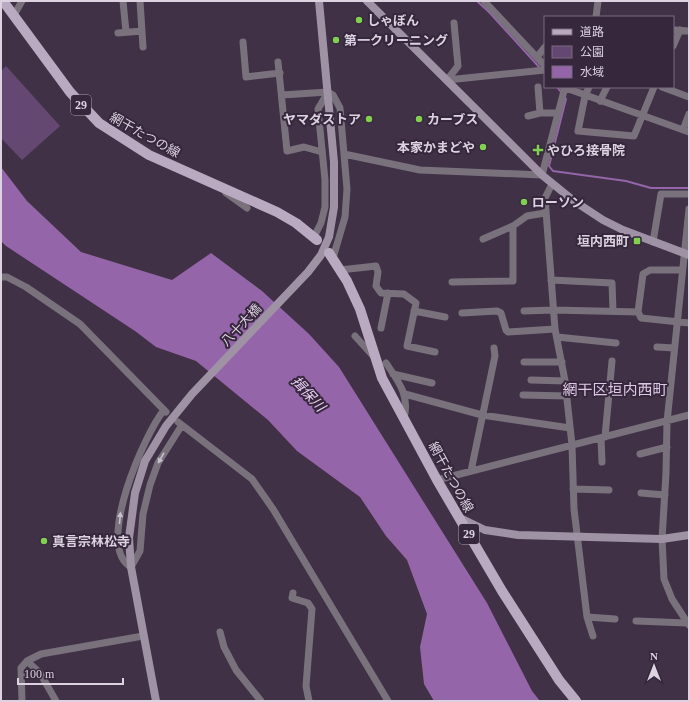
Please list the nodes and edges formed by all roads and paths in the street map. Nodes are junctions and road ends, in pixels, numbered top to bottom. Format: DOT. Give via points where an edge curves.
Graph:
graph roads {
  1 [pos="2,1"];
  2 [pos="22,1"];
  3 [pos="123,1"];
  4 [pos="140,1"];
  5 [pos="319,1"];
  6 [pos="367,1"];
  7 [pos="484,1"];
  8 [pos="598,1"];
  9 [pos="14,15"];
  10 [pos="596,16"];
  11 [pos="454,23"];
  12 [pos="142,31"];
  13 [pos="689,31"];
  14 [pos="126,32"];
  15 [pos="118,33"];
  16 [pos="243,42"];
  17 [pos="674,43"];
  18 [pos="143,47"];
  19 [pos="544,48"];
  20 [pos="537,58"];
  21 [pos="278,62"];
  22 [pos="543,69"];
  23 [pos="280,74"];
  24 [pos="447,80"];
  25 [pos="538,88"];
  26 [pos="564,88"];
  27 [pos="566,88"];
  28 [pos="589,88"];
  29 [pos="606,88"];
  30 [pos="654,88"];
  31 [pos="664,88"];
  32 [pos="328,92"];
  33 [pos="282,95"];
  34 [pos="585,96"];
  35 [pos="689,98"];
  36 [pos="600,101"];
  37 [pos="540,113"];
  38 [pos="558,113"];
  39 [pos="689,114"];
  40 [pos="528,116"];
  41 [pos="642,116"];
  42 [pos="686,131"];
  43 [pos="322,152"];
  44 [pos="344,154"];
  45 [pos="542,175"];
  46 [pos="211,182"];
  47 [pos="552,184"];
  48 [pos="689,194"];
  49 [pos="247,208"];
  50 [pos="689,209"];
  51 [pos="545,213"];
  52 [pos="512,226"];
  53 [pos="315,238"];
  54 [pos="483,239"];
  55 [pos="653,242"];
  56 [pos="686,254"];
  57 [pos="331,256"];
  58 [pos="340,270"];
  59 [pos="682,270"];
  60 [pos="1,277"];
  61 [pos="551,280"];
  62 [pos="452,282"];
  63 [pos="388,294"];
  64 [pos="553,310"];
  65 [pos="414,311"];
  66 [pos="524,311"];
  67 [pos="613,311"];
  68 [pos="638,312"];
  69 [pos="462,313"];
  70 [pos="445,317"];
  71 [pos="676,322"];
  72 [pos="689,324"];
  73 [pos="381,328"];
  74 [pos="555,329"];
  75 [pos="355,336"];
  76 [pos="557,337"];
  77 [pos="616,343"];
  78 [pos="657,347"];
  79 [pos="494,348"];
  80 [pos="674,348"];
  81 [pos="435,352"];
  82 [pos="375,359"];
  83 [pos="612,361"];
  84 [pos="386,362"];
  85 [pos="524,362"];
  86 [pos="562,362"];
  87 [pos="393,374"];
  88 [pos="531,380"];
  89 [pos="565,381"];
  90 [pos="432,383"];
  91 [pos="405,394"];
  92 [pos="523,395"];
  93 [pos="567,396"];
  94 [pos="482,415"];
  95 [pos="689,415"];
  96 [pos="404,418"];
  97 [pos="667,422"];
  98 [pos="570,428"];
  99 [pos="603,437"];
  100 [pos="572,445"];
  101 [pos="667,447"];
  102 [pos="640,454"];
  103 [pos="602,462"];
  104 [pos="471,471"];
  105 [pos="438,480"];
  106 [pos="573,489"];
  107 [pos="609,490"];
  108 [pos="641,493"];
  109 [pos="665,494"];
  110 [pos="460,518"];
  111 [pos="689,535"];
  112 [pos="577,536"];
  113 [pos="662,539"];
  114 [pos="131,567"];
  115 [pos="293,592"];
  116 [pos="587,616"];
  117 [pos="615,618"];
  118 [pos="636,621"];
  119 [pos="688,624"];
  120 [pos="220,632"];
  121 [pos="142,636"];
  122 [pos="593,636"];
  123 [pos="27,661"];
  124 [pos="22,701"];
  125 [pos="56,701"];
  126 [pos="156,701"];
  127 [pos="261,701"];
  128 [pos="309,701"];
  129 [pos="388,701"];
  130 [pos="576,701"];
  1 -- 9 [label="main road, 網干たつの線 / 29"];
  2 -- 9 [label="street"];
  3 -- 14 [label="street"];
  4 -- 12 [label="street"];
  5 -- 32 [label="street, 八十大橋"];
  6 -- 24 [label="street"];
  7 -- 20 [label="street"];
  8 -- 10 [label="street"];
  9 -- 46 [label="main road, 網干たつの線 / 29" via="70,92 99,123 149,155"];
  11 -- 24 [label="street" via="458,66"];
  12 -- 14 [label="street"];
  12 -- 18 [label="street"];
  13 -- 17 [label="street" via="678,30"];
  14 -- 15 [label="street"];
  16 -- 23 [label="street" via="246,77"];
  19 -- 20 [label="street"];
  20 -- 22 [label="street"];
  21 -- 23 [label="street"];
  22 -- 24 [label="street"];
  23 -- 33 [label="street"];
  24 -- 45 [label="street"];
  25 -- 37 [label="street"];
  26 -- 38 [label="street"];
  27 -- 34 [label="street"];
  28 -- 34 [label="street"];
  29 -- 36 [label="street"];
  30 -- 41 [label="street"];
  31 -- 35 [label="street"];
  32 -- 33 [label="street"];
  32 -- 43 [label="street" via="318,109"];
  32 -- 44 [label="street" via="333,95 340,108"];
  32 -- 114 [label="street, 八十大橋" via="334,162 334,207 329,237 321,255 308,272 192,394 166,426 145,461 135,493 129,538"];
  33 -- 43 [label="street" via="287,151 304,147"];
  34 -- 36 [label="street"];
  34 -- 41 [label="street" via="578,130 634,136"];
  36 -- 41 [label="street"];
  37 -- 38 [label="street"];
  37 -- 40 [label="street"];
  38 -- 45 [label="street"];
  39 -- 42 [label="street"];
  41 -- 42 [label="street"];
  43 -- 53 [label="street" via="325,207"];
  44 -- 45 [label="street" via="420,170"];
  44 -- 57 [label="street" via="347,189 345,217"];
  45 -- 47 [label="street"];
  46 -- 49 [label="street"];
  46 -- 53 [label="main road, 網干たつの線 / 29" via="277,212"];
  47 -- 51 [label="street" via="545,195"];
  47 -- 55 [label="street" via="603,220"];
  48 -- 55 [label="street" via="661,194"];
  50 -- 56 [label="street"];
  51 -- 52 [label="street" via="527,216"];
  51 -- 61 [label="street"];
  52 -- 54 [label="street"];
  52 -- 62 [label="street" via="513,281"];
  55 -- 56 [label="street"];
  56 -- 59 [label="street"];
  57 -- 58 [label="main road, 網干たつの線 / 29"];
  58 -- 63 [label="street" via="376,266 376,286 381,293"];
  58 -- 82 [label="main road, 網干たつの線 / 29" via="360,309"];
  59 -- 68 [label="street" via="650,270 644,274"];
  59 -- 71 [label="street"];
  114 -- 60 [label="street, one-way" via="119,551 121,510 139,453 158,417 165,411 80,324 26,287"];
  61 -- 64 [label="street"];
  61 -- 67 [label="street" via="612,283"];
  63 -- 65 [label="street" via="404,294 416,303"];
  63 -- 73 [label="street"];
  64 -- 66 [label="street"];
  64 -- 67 [label="street"];
  64 -- 74 [label="street"];
  65 -- 70 [label="street"];
  65 -- 81 [label="street" via="407,346"];
  67 -- 68 [label="street"];
  68 -- 71 [label="street" via="641,318"];
  69 -- 74 [label="street" via="497,311 501,313 508,332"];
  71 -- 72 [label="street"];
  71 -- 80 [label="street"];
  74 -- 76 [label="street"];
  75 -- 82 [label="street"];
  76 -- 77 [label="street"];
  76 -- 86 [label="street"];
  78 -- 80 [label="street"];
  79 -- 94 [label="street" via="495,356"];
  80 -- 97 [label="street"];
  82 -- 96 [label="main road, 網干たつの線 / 29" via="382,378"];
  83 -- 99 [label="street"];
  84 -- 87 [label="street"];
  85 -- 86 [label="street"];
  86 -- 89 [label="street"];
  87 -- 90 [label="street"];
  87 -- 91 [label="street"];
  88 -- 89 [label="street"];
  89 -- 93 [label="street"];
  91 -- 94 [label="street"];
  91 -- 96 [label="street"];
  92 -- 93 [label="street"];
  93 -- 98 [label="street"];
  94 -- 98 [label="street"];
  94 -- 104 [label="street"];
  95 -- 97 [label="street"];
  96 -- 105 [label="main road, 網干たつの線 / 29"];
  97 -- 99 [label="street"];
  97 -- 101 [label="street"];
  98 -- 100 [label="street"];
  99 -- 100 [label="street"];
  99 -- 103 [label="street"];
  100 -- 104 [label="street"];
  100 -- 106 [label="street"];
  101 -- 102 [label="street"];
  101 -- 109 [label="street"];
  104 -- 105 [label="street"];
  105 -- 110 [label="main road, 網干たつの線 / 29"];
  106 -- 107 [label="street"];
  106 -- 112 [label="street"];
  108 -- 109 [label="street"];
  109 -- 113 [label="street"];
  110 -- 112 [label="street" via="485,530"];
  110 -- 130 [label="main road, 網干たつの線 / 29" via="559,680"];
  111 -- 113 [label="street"];
  112 -- 113 [label="street"];
  112 -- 116 [label="street"];
  113 -- 119 [label="street" via="664,579 672,599"];
  114 -- 121 [label="street, 八十大橋"];
  129 -- 114 [label="street, one-way" via="274,510 252,479 180,424 158,463 150,485 143,514 140,551"];
  115 -- 128 [label="street" via="292,598 308,604 312,609 306,686"];
  116 -- 117 [label="street"];
  116 -- 122 [label="street"];
  118 -- 119 [label="street"];
  120 -- 127 [label="street" via="224,647 236,670"];
  121 -- 123 [label="street" via="41,654"];
  121 -- 126 [label="street, 八十大橋"];
  123 -- 124 [label="street" via="22,668"];
  123 -- 125 [label="street" via="40,673"];
}
